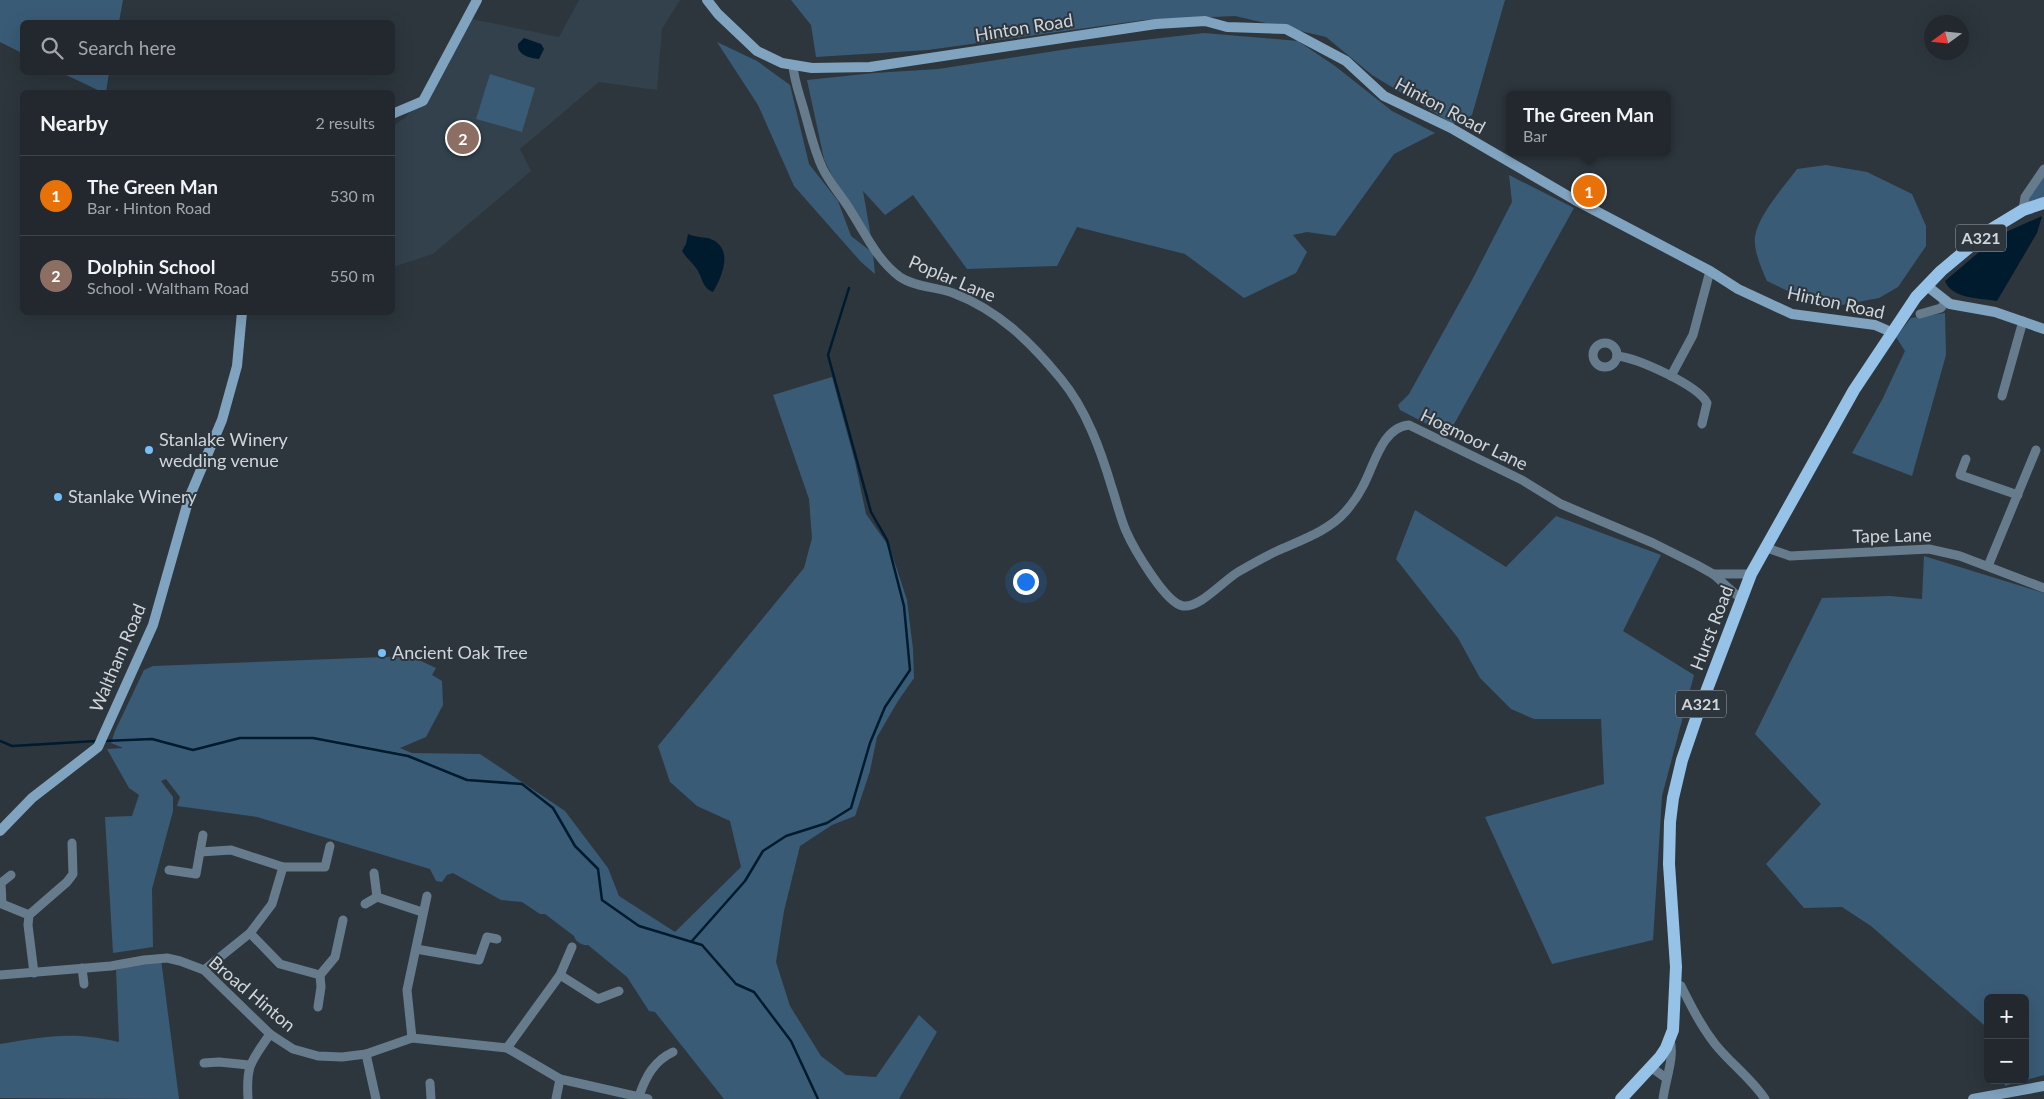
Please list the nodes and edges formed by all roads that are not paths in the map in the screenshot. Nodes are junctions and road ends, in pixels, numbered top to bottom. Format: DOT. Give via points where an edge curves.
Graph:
graph roads {
  1 [pos="477,0"];
  2 [pos="707,0"];
  3 [pos="793,65"];
  4 [pos="395,113"];
  5 [pos="2044,169"];
  6 [pos="2044,203"];
  7 [pos="2023,210"];
  8 [pos="1710,270"];
  9 [pos="1926,286"];
  10 [pos="1946,302"];
  11 [pos="1920,314"];
  12 [pos="242,315"];
  13 [pos="2023,321"];
  14 [pos="2044,329"];
  15 [pos="1891,332"];
  16 [pos="1617,356"];
  17 [pos="1671,376"];
  18 [pos="2002,396"];
  19 [pos="1702,424"];
  20 [pos="2036,450"];
  21 [pos="1966,459"];
  22 [pos="2018,495"];
  23 [pos="1766,548"];
  24 [pos="1988,566"];
  25 [pos="1713,574"];
  26 [pos="1751,574"];
  27 [pos="2044,588"];
  28 [pos="1741,599"];
  29 [pos="1184,606"];
  30 [pos="0,831"];
  31 [pos="203,836"];
  32 [pos="72,843"];
  33 [pos="330,846"];
  34 [pos="200,852"];
  35 [pos="82,858"];
  36 [pos="73,860"];
  37 [pos="283,867"];
  38 [pos="169,870"];
  39 [pos="11,874"];
  40 [pos="374,874"];
  41 [pos="1,881"];
  42 [pos="427,896"];
  43 [pos="377,897"];
  44 [pos="365,904"];
  45 [pos="422,912"];
  46 [pos="29,915"];
  47 [pos="343,920"];
  48 [pos="250,934"];
  49 [pos="497,939"];
  50 [pos="572,947"];
  51 [pos="416,949"];
  52 [pos="479,960"];
  53 [pos="489,964"];
  54 [pos="82,968"];
  55 [pos="204,970"];
  56 [pos="34,973"];
  57 [pos="0,975"];
  58 [pos="320,975"];
  59 [pos="560,975"];
  60 [pos="84,984"];
  61 [pos="1676,984"];
  62 [pos="619,991"];
  63 [pos="598,999"];
  64 [pos="318,1007"];
  65 [pos="1691,1007"];
  66 [pos="596,1009"];
  67 [pos="1676,1010"];
  68 [pos="270,1034"];
  69 [pos="412,1038"];
  70 [pos="1670,1040"];
  71 [pos="507,1048"];
  72 [pos="673,1052"];
  73 [pos="366,1054"];
  74 [pos="204,1063"];
  75 [pos="249,1065"];
  76 [pos="1652,1068"];
  77 [pos="1666,1078"];
  78 [pos="560,1079"];
  79 [pos="430,1084"];
  80 [pos="2044,1086"];
  81 [pos="643,1097"];
  82 [pos="248,1099"];
  83 [pos="376,1099"];
  84 [pos="431,1099"];
  85 [pos="556,1099"];
  86 [pos="1621,1099"];
  87 [pos="1663,1099"];
  88 [pos="1765,1099"];
  89 [pos="1973,1099"];
  1 -- 4 [label="street" via="423,101"];
  2 -- 3 [label="street, Hinton Road" via="757,51"];
  3 -- 8 [label="street, Hinton Road" via="870,68 1156,24 1205,21 1227,27 1286,29 1346,61 1384,96 1451,128 1575,200"];
  3 -- 29 [label="street, Poplar Lane" via="822,168 861,231 901,278 949,292 989,310 1024,337 1063,382 1089,428 1127,534 1165,593"];
  5 -- 7 [label="street" via="2025,198"];
  6 -- 7 [label="main road, A321"];
  7 -- 9 [label="main road, A321" via="1990,230"];
  8 -- 15 [label="street, Hinton Road" via="1738,290 1792,314 1875,325"];
  8 -- 17 [label="street" via="1693,335"];
  9 -- 10 [label="street"];
  9 -- 15 [label="main road, A321"];
  10 -- 11 [label="street" via="1941,308"];
  10 -- 13 [label="street"];
  12 -- 30 [label="street, Waltham Road" via="238,366 222,420 189,498 153,625 98,747 32,798"];
  13 -- 14 [label="street"];
  13 -- 18 [label="street"];
  15 -- 23 [label="main road, Hurst Road / A321" via="1850,397"];
  16 -- 17 [label="street" via="1634,359"];
  17 -- 19 [label="street" via="1705,399 1707,408"];
  20 -- 22 [label="street"];
  21 -- 22 [label="street" via="1960,475"];
  22 -- 24 [label="street"];
  23 -- 24 [label="street, Tape Lane" via="1790,556 1929,549"];
  23 -- 26 [label="main road, Hurst Road / A321"];
  24 -- 27 [label="street, Tape Lane"];
  25 -- 26 [label="street, Hogmoor Lane"];
  25 -- 28 [label="street, Hogmoor Lane"];
  25 -- 29 [label="street, Hogmoor Lane" via="1653,543 1561,504 1522,480 1443,440 1405,425 1393,431 1381,448 1363,487 1346,512 1322,530 1242,570 1198,602"];
  26 -- 28 [label="main road, Hurst Road / A321"];
  28 -- 61 [label="main road, Hurst Road / A321" via="1682,760 1673,798 1669,864"];
  31 -- 34 [label="street"];
  32 -- 36 [label="street"];
  33 -- 37 [label="street" via="325,867"];
  34 -- 37 [label="street" via="232,850"];
  34 -- 38 [label="street" via="196,874"];
  35 -- 36 [label="street"];
  36 -- 46 [label="street" via="73,874 67,882"];
  37 -- 48 [label="street" via="272,904"];
  39 -- 41 [label="street"];
  40 -- 43 [label="street"];
  41 -- 46 [label="street" via="2,904"];
  42 -- 45 [label="street"];
  43 -- 44 [label="street"];
  43 -- 45 [label="street"];
  45 -- 51 [label="street"];
  46 -- 56 [label="street"];
  47 -- 58 [label="street" via="335,957"];
  48 -- 55 [label="street"];
  48 -- 58 [label="street" via="280,964"];
  49 -- 52 [label="street" via="488,937"];
  50 -- 59 [label="street"];
  51 -- 52 [label="street"];
  51 -- 69 [label="street" via="407,990"];
  52 -- 53 [label="street"];
  54 -- 55 [label="street, Broad Hinton" via="167,958"];
  54 -- 56 [label="street, Broad Hinton"];
  54 -- 60 [label="street"];
  55 -- 68 [label="street, Broad Hinton"];
  56 -- 57 [label="street, Broad Hinton"];
  58 -- 64 [label="street" via="322,987"];
  59 -- 63 [label="street"];
  59 -- 71 [label="street"];
  61 -- 65 [label="street"];
  61 -- 67 [label="main road, Hurst Road / A321"];
  62 -- 63 [label="street"];
  63 -- 66 [label="street"];
  65 -- 67 [label="street"];
  65 -- 88 [label="street" via="1715,1044"];
  67 -- 70 [label="main road, Hurst Road / A321"];
  68 -- 73 [label="street, Broad Hinton" via="293,1049 318,1056"];
  68 -- 75 [label="street"];
  69 -- 71 [label="street, Broad Hinton"];
  69 -- 73 [label="street, Broad Hinton"];
  70 -- 76 [label="main road, Hurst Road / A321"];
  70 -- 77 [label="street"];
  71 -- 78 [label="street, Broad Hinton"];
  72 -- 81 [label="street" via="661,1058 645,1078"];
  73 -- 83 [label="street"];
  74 -- 75 [label="street"];
  75 -- 82 [label="street"];
  76 -- 77 [label="street"];
  76 -- 86 [label="main road, Hurst Road / A321"];
  77 -- 87 [label="street"];
  78 -- 81 [label="street, Broad Hinton"];
  78 -- 85 [label="street"];
  79 -- 84 [label="street"];
  80 -- 89 [label="street"];
}
